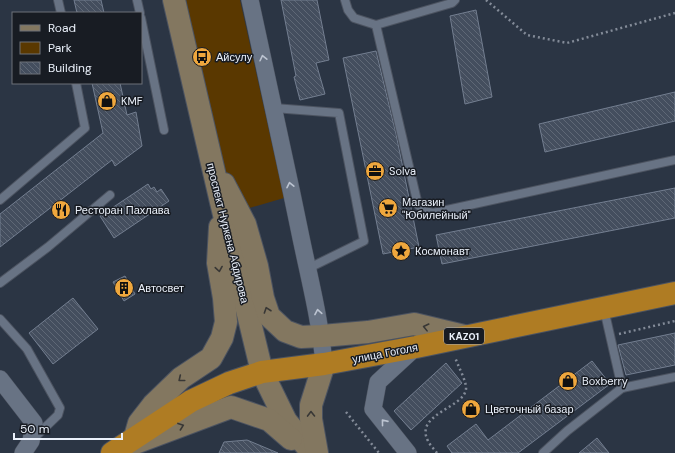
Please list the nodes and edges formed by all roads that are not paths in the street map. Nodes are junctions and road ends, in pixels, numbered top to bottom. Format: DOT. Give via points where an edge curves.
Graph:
graph roads {
  1 [pos="58,0"];
  2 [pos="137,0"];
  3 [pos="174,0"];
  4 [pos="250,0"];
  5 [pos="345,0"];
  6 [pos="455,0"];
  7 [pos="61,12"];
  8 [pos="140,12"];
  9 [pos="142,23"];
  10 [pos="376,25"];
  11 [pos="76,84"];
  12 [pos="274,108"];
  13 [pos="164,130"];
  14 [pos="675,160"];
  15 [pos="211,162"];
  16 [pos="110,195"];
  17 [pos="0,200"];
  18 [pos="221,202"];
  19 [pos="307,269"];
  20 [pos="0,283"];
  21 [pos="675,293"];
  22 [pos="604,307"];
  23 [pos="0,319"];
  24 [pos="322,336"];
  25 [pos="456,338"];
  26 [pos="416,347"];
  27 [pos="324,364"];
  28 [pos="262,372"];
  29 [pos="675,377"];
  30 [pos="0,379"];
  31 [pos="622,388"];
  32 [pos="135,437"];
  33 [pos="27,447"];
  34 [pos="115,451"];
  35 [pos="312,451"];
  36 [pos="408,453"];
  37 [pos="543,453"];
  1 -- 7 [label="lane"];
  2 -- 8 [label="lane"];
  3 -- 15 [label="main road, проспект Нуркена Абдирова"];
  12 -- 4 [label="street, one-way"];
  5 -- 10 [label="lane" via="354,18"];
  6 -- 10 [label="lane"];
  9 -- 13 [label="lane"];
  10 -- 14 [label="lane" via="418,205 426,211 433,213"];
  11 -- 17 [label="lane" via="85,128"];
  19 -- 12 [label="street, one-way"];
  12 -- 19 [label="lane" via="339,113 364,241"];
  15 -- 18 [label="main road, проспект Нуркена Абдирова"];
  24 -- 15 [label="main road, one-way" via="301,337 285,331 269,316 262,298 257,266 245,224"];
  16 -- 20 [label="lane"];
  18 -- 28 [label="main road, проспект Нуркена Абдирова"];
  18 -- 32 [label="main road, one-way" via="218,263 226,322 222,338 211,358 181,378 153,405 139,423"];
  24 -- 19 [label="street, one-way"];
  21 -- 22 [label="highway, улица Гоголя / KАZ01"];
  22 -- 25 [label="highway, улица Гоголя / KАZ01"];
  22 -- 31 [label="lane"];
  23 -- 33 [label="lane" via="27,349 60,408 58,415"];
  25 -- 24 [label="main road, one-way" via="414,324"];
  24 -- 27 [label="street"];
  25 -- 26 [label="highway, улица Гоголя / KАZ01"];
  26 -- 27 [label="highway, улица Гоголя / KАZ01"];
  36 -- 26 [label="street, one-way" via="373,409 378,382"];
  27 -- 28 [label="highway, улица Гоголя / KАZ01"];
  35 -- 27 [label="main road, one-way" via="311,405"];
  28 -- 32 [label="highway, улица Гоголя / KАZ01" via="229,383 191,401"];
  28 -- 35 [label="main road, проспект Нуркена Абдирова" via="286,421"];
  29 -- 31 [label="lane"];
  30 -- 33 [label="street" via="34,423"];
  31 -- 37 [label="lane"];
  32 -- 34 [label="highway, улица Гоголя / KАZ01"];
  34 -- 35 [label="main road, one-way" via="231,407 269,420 291,440"];
}
